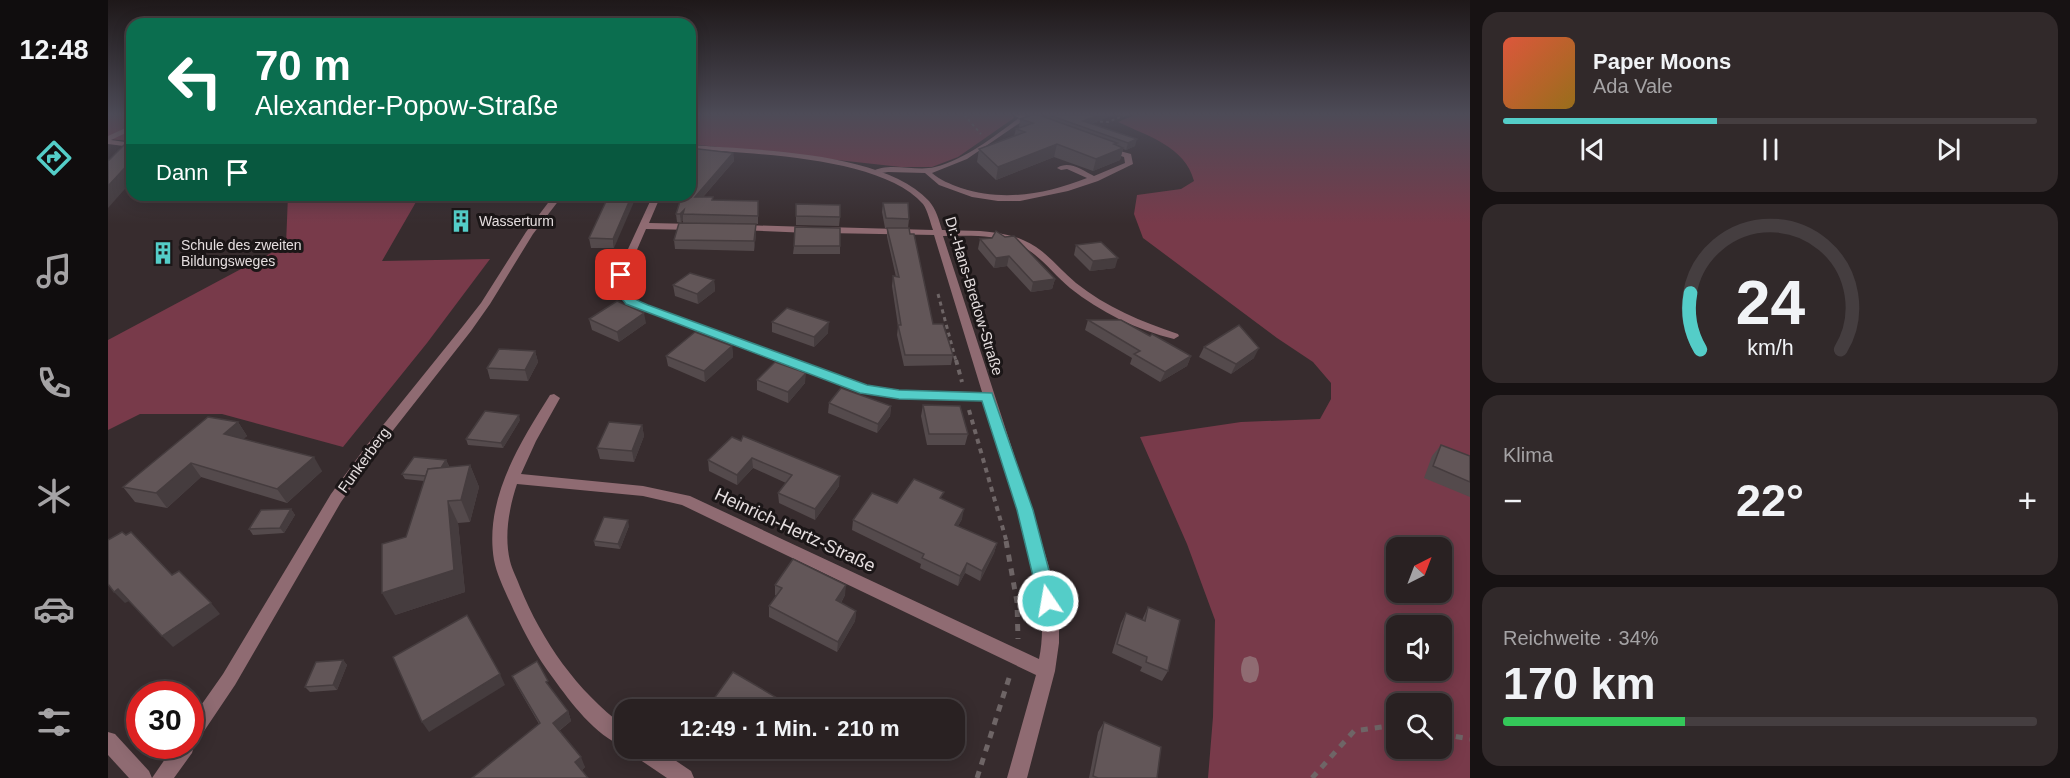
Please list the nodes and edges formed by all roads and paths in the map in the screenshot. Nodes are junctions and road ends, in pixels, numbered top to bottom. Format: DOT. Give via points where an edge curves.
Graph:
graph roads {
  1 [pos="730,151"];
  2 [pos="976,151"];
  3 [pos="1115,151"];
  4 [pos="1061,168"];
  5 [pos="927,171"];
  6 [pos="876,172"];
  7 [pos="1095,179"];
  8 [pos="554,201"];
  9 [pos="654,201"];
  10 [pos="642,226"];
  11 [pos="701,227"];
  12 [pos="736,228"];
  13 [pos="938,232"];
  14 [pos="1174,336"];
  15 [pos="988,396"];
  16 [pos="554,398"];
  17 [pos="511,478"];
  18 [pos="1046,671"];
  19 [pos="204,719"];
  20 [pos="1386,725"];
  21 [pos="614,731"];
  22 [pos="1452,736"];
  23 [pos="1470,739"];
  24 [pos="108,741"];
  25 [pos="176,759"];
  26 [pos="656,759"];
  27 [pos="142,778"];
  28 [pos="162,778"];
  29 [pos="684,778"];
  30 [pos="1017,778"];
  31 [pos="1312,778"];
  1 -- 6 [label="street, Dr.-Hans-Bredow-Straße" via="843,164"];
  2 -- 5 [label="street"];
  3 -- 7 [label="street" via="1128,156 1130,164"];
  4 -- 7 [label="street" via="1067,166"];
  5 -- 6 [label="street"];
  5 -- 7 [label="street" via="969,195 1002,200 1034,197"];
  6 -- 13 [label="street, Dr.-Hans-Bredow-Straße" via="913,190 926,203"];
  8 -- 19 [label="street, Funkerberg" via="484,304 336,498"];
  9 -- 10 [label="street"];
  10 -- 11 [label="street"];
  10 -- 15 [label="street" via="619,287 630,302 865,389 899,395"];
  12 -- 13 [label="street"];
  13 -- 14 [label="street" via="1021,240 1039,251 1085,295 1113,312"];
  13 -- 15 [label="street, Dr.-Hans-Bredow-Straße"];
  15 -- 18 [label="street, Dr.-Hans-Bredow-Straße" via="1041,567 1051,617"];
  16 -- 17 [label="street"];
  17 -- 18 [label="street, Heinrich-Hertz-Straße" via="643,491 685,500"];
  17 -- 21 [label="street" via="502,519 502,560 519,606 543,649 577,695"];
  18 -- 30 [label="street, Dr.-Hans-Bredow-Straße"];
  20 -- 31 [label="path" via="1354,730"];
  22 -- 23 [label="path"];
  24 -- 27 [label="street"];
  25 -- 28 [label="street"];
  26 -- 29 [label="street"];
}
